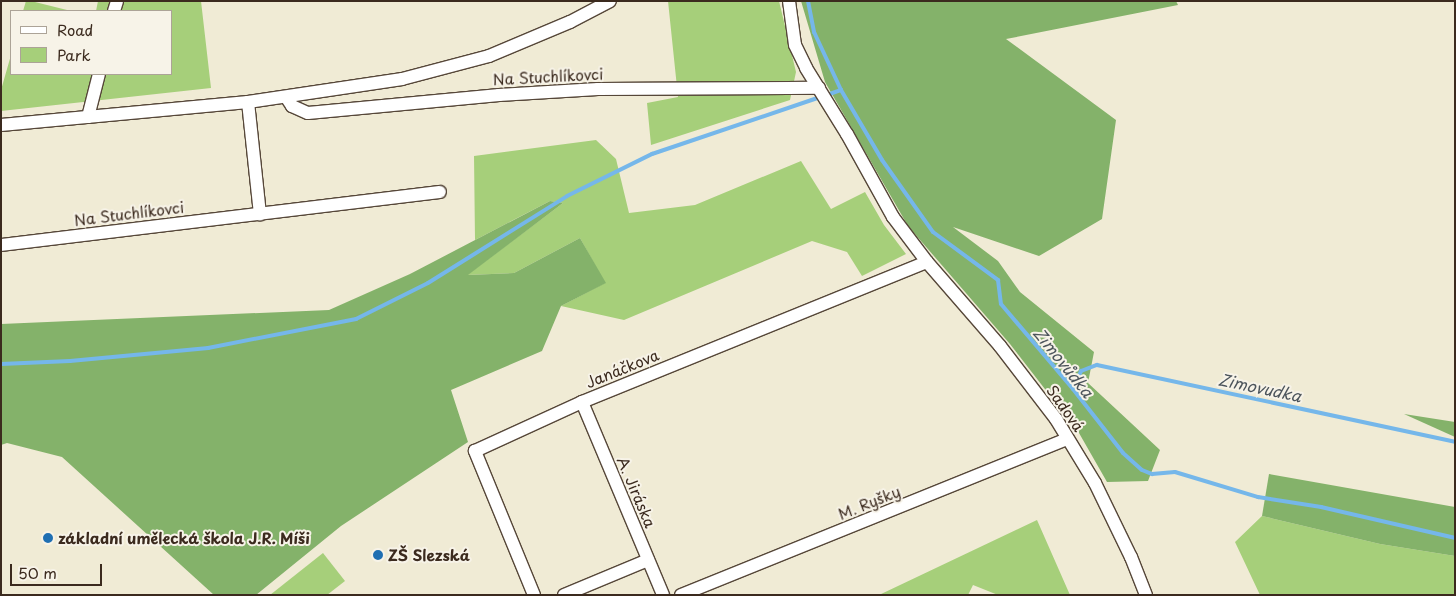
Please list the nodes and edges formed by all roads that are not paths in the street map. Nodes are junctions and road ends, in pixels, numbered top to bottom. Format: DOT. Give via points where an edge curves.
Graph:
graph roads {
  1 [pos="610,1"];
  2 [pos="789,1"];
  3 [pos="99,75"];
  4 [pos="819,88"];
  5 [pos="286,97"];
  6 [pos="248,102"];
  7 [pos="88,117"];
  8 [pos="1,125"];
  9 [pos="440,192"];
  10 [pos="260,214"];
  11 [pos="1,245"];
  12 [pos="927,262"];
  13 [pos="582,402"];
  14 [pos="1068,439"];
  15 [pos="648,560"];
  16 [pos="534,595"];
  17 [pos="564,595"];
  18 [pos="663,595"];
  19 [pos="681,595"];
  20 [pos="1146,595"];
  1 -- 5 [label="street, Na Stuchlíkovci" via="570,22 489,56 402,79"];
  2 -- 4 [label="street" via="795,45"];
  3 -- 7 [label="street"];
  4 -- 5 [label="street, Na Stuchlíkovci" via="598,89 308,113 292,106"];
  4 -- 12 [label="street" via="892,218"];
  5 -- 6 [label="street, Na Stuchlíkovci"];
  6 -- 7 [label="street, Na Stuchlíkovci"];
  6 -- 10 [label="street"];
  7 -- 8 [label="street, Na Stuchlíkovci"];
  9 -- 10 [label="street, Na Stuchlíkovci"];
  10 -- 11 [label="street, Na Stuchlíkovci"];
  12 -- 13 [label="street, Janáčkova"];
  12 -- 14 [label="street, Sadová" via="1000,346"];
  13 -- 15 [label="street, A. Jiráska"];
  13 -- 16 [label="street, Janáčkova" via="475,451"];
  14 -- 19 [label="street, M. Ryšky"];
  14 -- 20 [label="street, Sadová" via="1111,516"];
  15 -- 17 [label="street"];
  15 -- 18 [label="street, A. Jiráska"];
}
